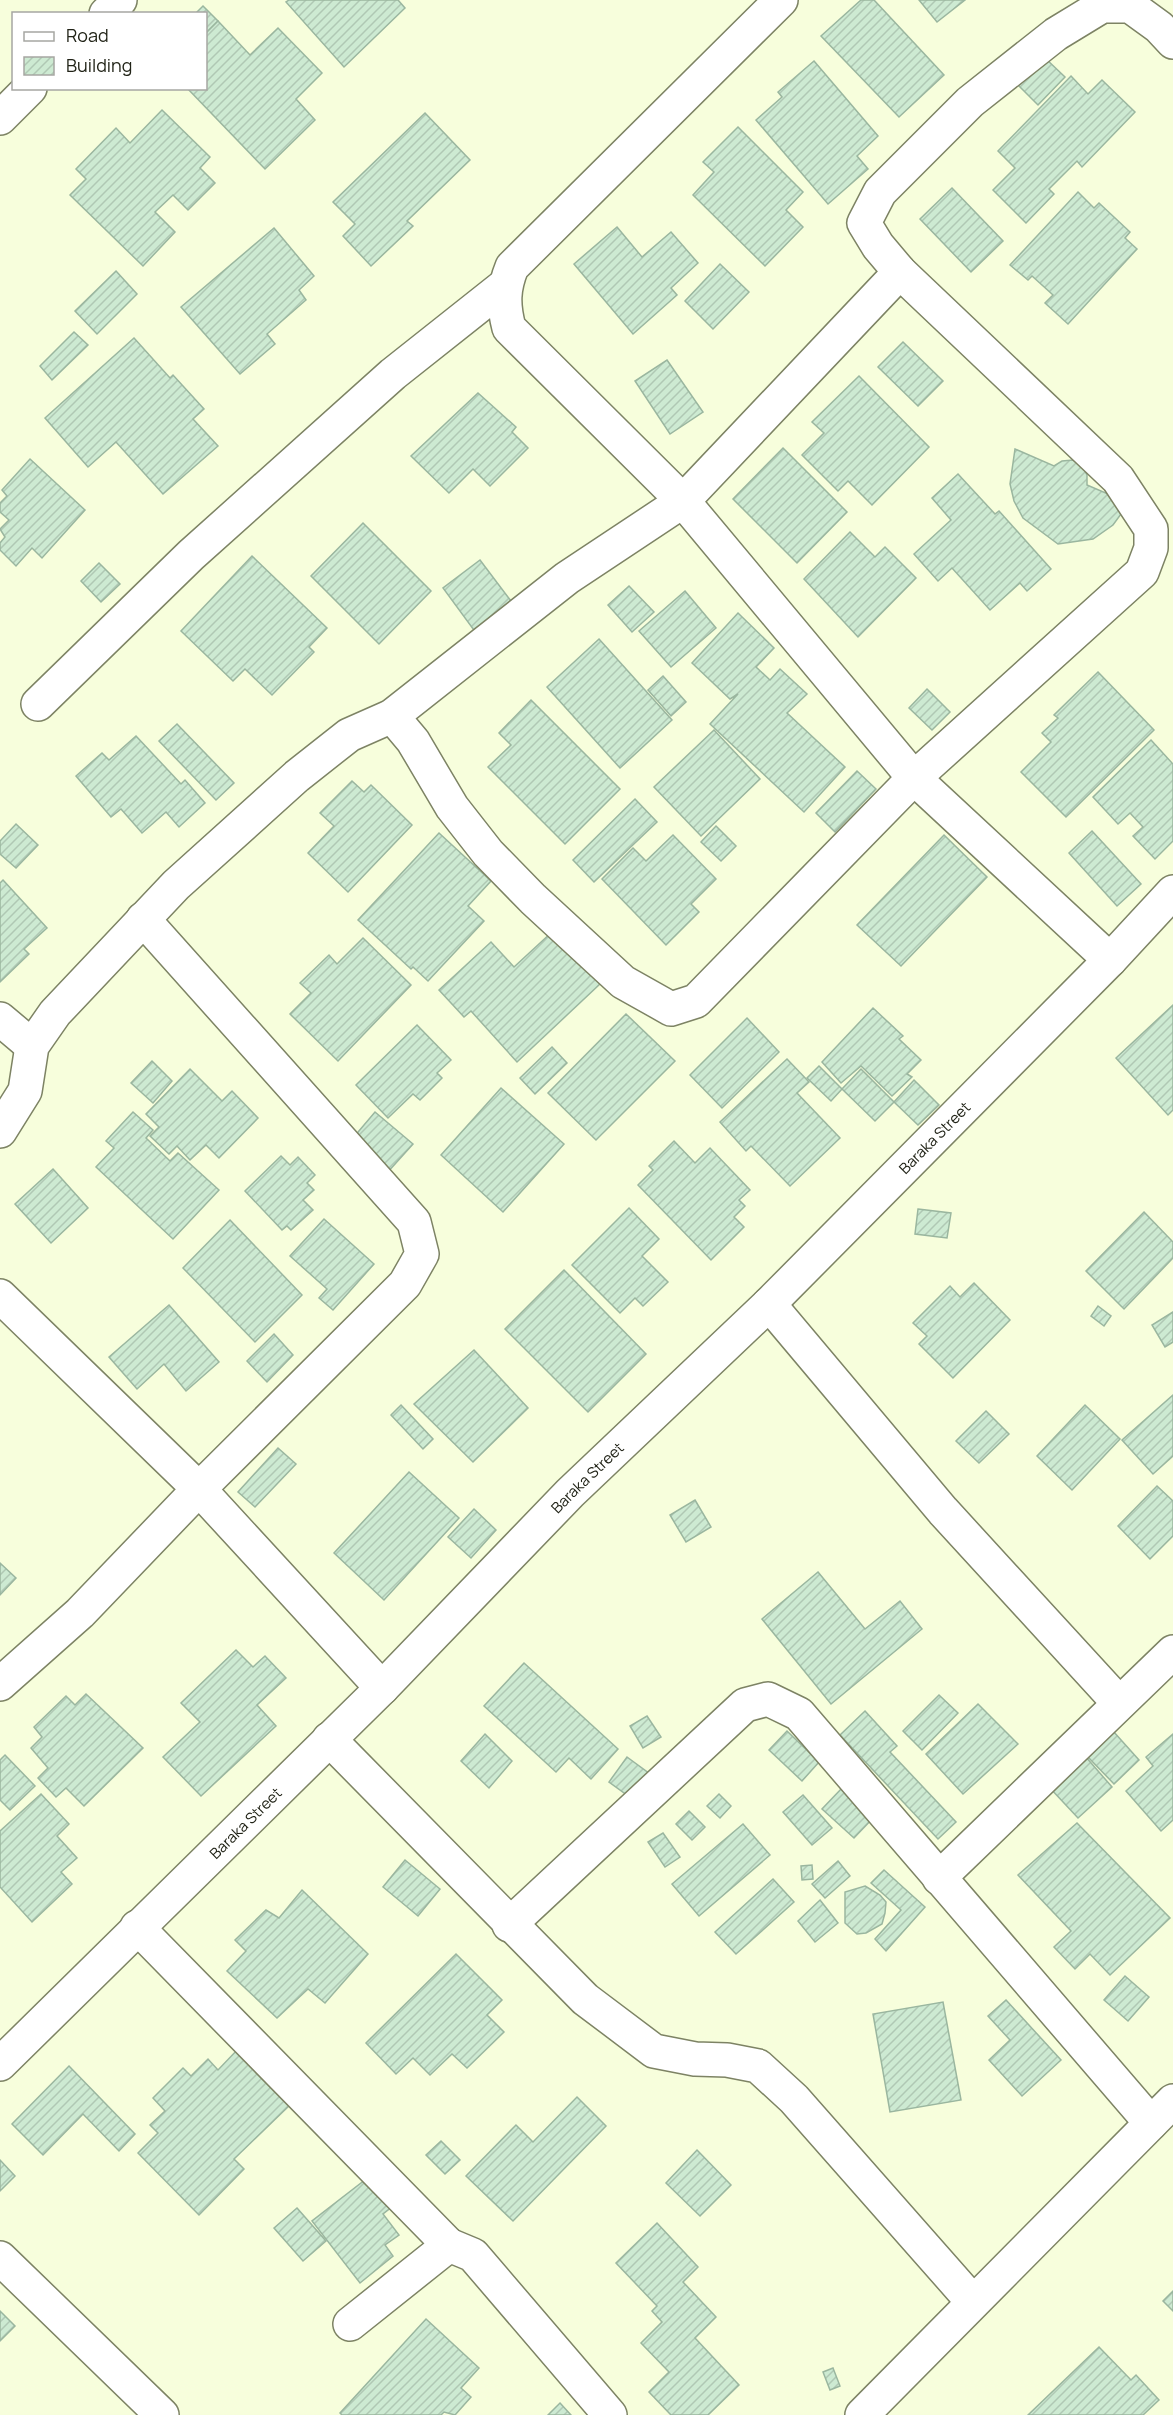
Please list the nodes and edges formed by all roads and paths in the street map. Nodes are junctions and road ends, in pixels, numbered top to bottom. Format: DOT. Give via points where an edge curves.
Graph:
graph roads {
  1 [pos="120,0"];
  2 [pos="781,0"];
  3 [pos="1134,3"];
  4 [pos="108,12"];
  5 [pos="1173,42"];
  6 [pos="28,90"];
  7 [pos="0,118"];
  8 [pos="900,272"];
  9 [pos="504,286"];
  10 [pos="683,501"];
  11 [pos="38,704"];
  12 [pos="392,716"];
  13 [pos="914,778"];
  14 [pos="1173,892"];
  15 [pos="143,919"];
  16 [pos="1110,960"];
  17 [pos="0,1019"];
  18 [pos="32,1046"];
  19 [pos="0,1131"];
  20 [pos="0,1296"];
  21 [pos="769,1304"];
  22 [pos="199,1489"];
  23 [pos="1173,1652"];
  24 [pos="0,1684"];
  25 [pos="382,1688"];
  26 [pos="1119,1703"];
  27 [pos="329,1739"];
  28 [pos="939,1878"];
  29 [pos="509,1925"];
  30 [pos="137,1927"];
  31 [pos="0,2064"];
  32 [pos="1162,2112"];
  33 [pos="449,2245"];
  34 [pos="0,2258"];
  35 [pos="973,2302"];
  36 [pos="350,2324"];
  37 [pos="877,2410"];
  38 [pos="162,2415"];
  39 [pos="610,2415"];
  1 -- 4 [label="street"];
  2 -- 9 [label="street" via="526,250 512,267"];
  3 -- 5 [label="street"];
  3 -- 8 [label="street" via="1102,6 1056,34 970,102 880,192 864,223"];
  6 -- 7 [label="street"];
  8 -- 10 [label="street"];
  8 -- 13 [label="street" via="1118,479 1151,529 1151,548 1142,572"];
  9 -- 10 [label="street" via="503,308 509,328"];
  9 -- 11 [label="street" via="393,374 200,548"];
  10 -- 12 [label="street" via="567,578"];
  10 -- 13 [label="street"];
  12 -- 13 [label="street" via="413,741 452,807 488,853 623,982 671,1009 696,1001"];
  12 -- 15 [label="street" via="349,735 297,776"];
  13 -- 16 [label="street"];
  14 -- 16 [label="street, Baraka Street"];
  15 -- 18 [label="street" via="55,1013"];
  15 -- 22 [label="street" via="414,1222 422,1254 405,1284"];
  16 -- 21 [label="street, Baraka Street"];
  17 -- 18 [label="street"];
  18 -- 19 [label="street" via="25,1091"];
  20 -- 22 [label="street"];
  21 -- 25 [label="street, Baraka Street" via="570,1493"];
  21 -- 26 [label="street" via="943,1511"];
  22 -- 24 [label="street" via="80,1613"];
  22 -- 25 [label="street"];
  23 -- 26 [label="street"];
  25 -- 27 [label="street, Baraka Street"];
  26 -- 28 [label="street"];
  27 -- 29 [label="street"];
  27 -- 30 [label="street, Baraka Street"];
  28 -- 29 [label="street" via="799,1714 768,1700 745,1705"];
  28 -- 32 [label="street"];
  29 -- 35 [label="street" via="585,1999 654,2051 695,2060 727,2060 758,2066 794,2099"];
  30 -- 31 [label="street, Baraka Street"];
  30 -- 33 [label="street"];
  32 -- 35 [label="street"];
  33 -- 36 [label="street"];
  33 -- 39 [label="street" via="473,2255"];
  34 -- 38 [label="street"];
  35 -- 37 [label="street"];
}
